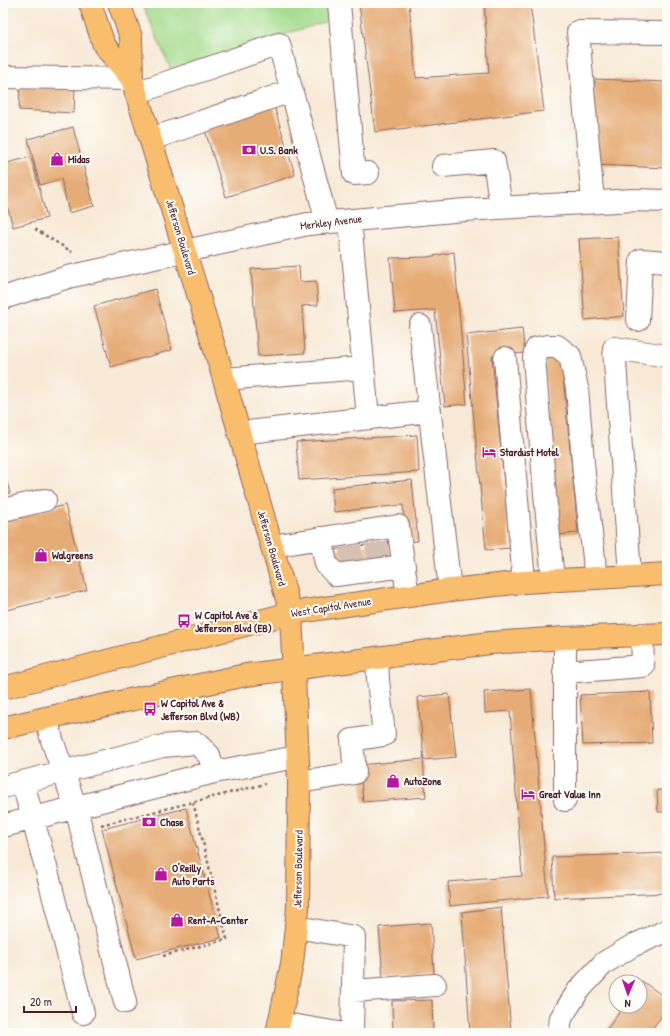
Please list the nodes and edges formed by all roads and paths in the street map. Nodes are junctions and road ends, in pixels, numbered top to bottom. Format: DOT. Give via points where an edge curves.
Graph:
graph roads {
  1 [pos="74,3"];
  2 [pos="90,3"];
  3 [pos="119,3"];
  4 [pos="339,3"];
  5 [pos="667,33"];
  6 [pos="104,45"];
  7 [pos="3,77"];
  8 [pos="134,86"];
  9 [pos="291,90"];
  10 [pos="151,139"];
  11 [pos="443,166"];
  12 [pos="368,173"];
  13 [pos="667,201"];
  14 [pos="593,202"];
  15 [pos="501,208"];
  16 [pos="350,220"];
  17 [pos="328,222"];
  18 [pos="35,229"];
  19 [pos="185,251"];
  20 [pos="72,252"];
  21 [pos="667,262"];
  22 [pos="3,298"];
  23 [pos="638,320"];
  24 [pos="420,326"];
  25 [pos="667,356"];
  26 [pos="505,358"];
  27 [pos="364,368"];
  28 [pos="224,379"];
  29 [pos="430,411"];
  30 [pos="368,418"];
  31 [pos="239,434"];
  32 [pos="45,500"];
  33 [pos="3,510"];
  34 [pos="321,538"];
  35 [pos="272,546"];
  36 [pos="377,551"];
  37 [pos="351,555"];
  38 [pos="404,566"];
  39 [pos="667,574"];
  40 [pos="630,575"];
  41 [pos="595,577"];
  42 [pos="553,580"];
  43 [pos="524,582"];
  44 [pos="450,590"];
  45 [pos="408,596"];
  46 [pos="291,613"];
  47 [pos="642,634"];
  48 [pos="667,634"];
  49 [pos="565,638"];
  50 [pos="377,658"];
  51 [pos="294,670"];
  52 [pos="564,672"];
  53 [pos="3,688"];
  54 [pos="46,718"];
  55 [pos="3,728"];
  56 [pos="297,757"];
  57 [pos="63,771"];
  58 [pos="214,772"];
  59 [pos="299,782"];
  60 [pos="267,784"];
  61 [pos="13,785"];
  62 [pos="565,800"];
  63 [pos="193,802"];
  64 [pos="33,818"];
  65 [pos="85,821"];
  66 [pos="3,826"];
  67 [pos="296,927"];
  68 [pos="667,932"];
  69 [pos="163,956"];
  70 [pos="435,985"];
  71 [pos="353,991"];
  72 [pos="125,1002"];
  73 [pos="83,1013"];
  74 [pos="278,1028"];
  75 [pos="339,1033"];
  76 [pos="352,1033"];
  77 [pos="558,1033"];
  1 -- 6 [label="main road"];
  2 -- 6 [label="main road, Jefferson Boulevard"];
  3 -- 8 [label="main road, Jefferson Boulevard" via="131,37"];
  4 -- 12 [label="street" via="354,174"];
  5 -- 14 [label="street" via="578,32"];
  6 -- 8 [label="main road, Jefferson Boulevard"];
  7 -- 8 [label="street"];
  8 -- 9 [label="street" via="279,44"];
  8 -- 10 [label="main road, Jefferson Boulevard"];
  9 -- 10 [label="street"];
  9 -- 17 [label="street"];
  10 -- 19 [label="main road, Jefferson Boulevard"];
  11 -- 15 [label="street" via="494,161"];
  13 -- 14 [label="street, Merkley Avenue"];
  14 -- 15 [label="street, Merkley Avenue"];
  15 -- 16 [label="street, Merkley Avenue"];
  16 -- 17 [label="street, Merkley Avenue"];
  16 -- 27 [label="street"];
  17 -- 19 [label="street, Merkley Avenue" via="308,224"];
  18 -- 20 [label="path"];
  19 -- 22 [label="street, Merkley Avenue" via="68,277"];
  19 -- 28 [label="main road, Jefferson Boulevard"];
  21 -- 23 [label="street" via="641,260"];
  24 -- 29 [label="street"];
  25 -- 40 [label="street" via="614,348"];
  26 -- 43 [label="street"];
  27 -- 28 [label="street"];
  27 -- 30 [label="street"];
  28 -- 31 [label="main road, Jefferson Boulevard"];
  29 -- 30 [label="street"];
  29 -- 44 [label="street"];
  30 -- 31 [label="street"];
  31 -- 35 [label="main road, Jefferson Boulevard"];
  32 -- 33 [label="street"];
  34 -- 35 [label="street"];
  34 -- 37 [label="street"];
  34 -- 37 [label="street" via="326,564 336,575"];
  35 -- 46 [label="main road, Jefferson Boulevard"];
  36 -- 37 [label="street"];
  36 -- 37 [label="street"];
  36 -- 38 [label="street"];
  36 -- 38 [label="street" via="398,526"];
  38 -- 45 [label="street"];
  39 -- 40 [label="main road, West Capitol Avenue"];
  40 -- 41 [label="main road, West Capitol Avenue"];
  41 -- 42 [label="main road, West Capitol Avenue"];
  41 -- 42 [label="street" via="577,388 570,356 557,346 548,346 537,348 534,358"];
  42 -- 43 [label="main road, West Capitol Avenue"];
  43 -- 44 [label="main road, West Capitol Avenue"];
  44 -- 45 [label="main road, West Capitol Avenue"];
  45 -- 46 [label="main road, West Capitol Avenue"];
  46 -- 51 [label="main road, Jefferson Boulevard"];
  46 -- 53 [label="main road, West Capitol Avenue"];
  47 -- 48 [label="main road"];
  47 -- 49 [label="main road"];
  47 -- 52 [label="street" via="643,666"];
  49 -- 50 [label="main road" via="490,643"];
  49 -- 52 [label="street"];
  50 -- 51 [label="main road"];
  50 -- 59 [label="street" via="384,735 352,740 355,773"];
  51 -- 54 [label="main road" via="246,675"];
  51 -- 56 [label="main road, Jefferson Boulevard"];
  52 -- 62 [label="street"];
  54 -- 55 [label="main road"];
  54 -- 57 [label="street"];
  56 -- 58 [label="street"];
  56 -- 59 [label="main road, Jefferson Boulevard"];
  57 -- 58 [label="street" via="162,746 196,743 209,755"];
  57 -- 61 [label="street"];
  57 -- 65 [label="street"];
  58 -- 65 [label="street"];
  59 -- 67 [label="main road, Jefferson Boulevard"];
  60 -- 63 [label="path"];
  61 -- 64 [label="street"];
  63 -- 65 [label="path"];
  63 -- 69 [label="path" via="227,939"];
  64 -- 65 [label="street"];
  64 -- 66 [label="street"];
  64 -- 73 [label="street"];
  65 -- 72 [label="street"];
  67 -- 71 [label="street" via="354,937"];
  67 -- 74 [label="main road, Jefferson Boulevard" via="292,964"];
  68 -- 77 [label="street" via="632,946 604,962 578,991 561,1018"];
  70 -- 71 [label="street"];
  71 -- 76 [label="street"];
  74 -- 75 [label="street"];
}
